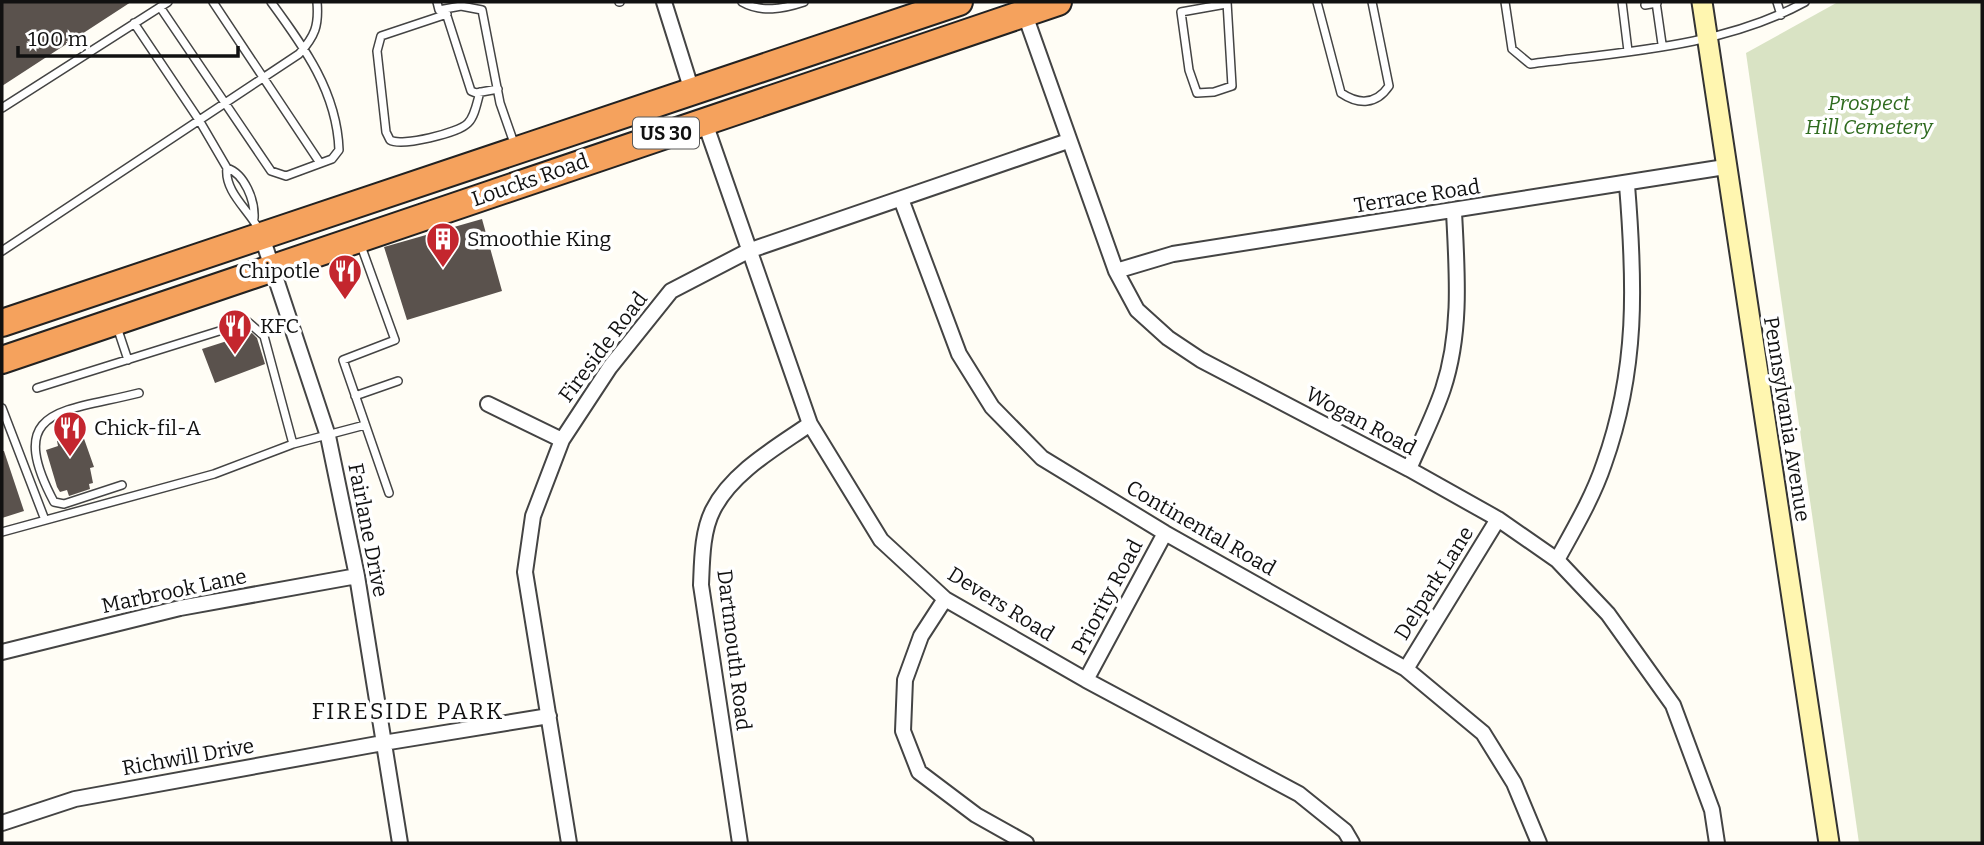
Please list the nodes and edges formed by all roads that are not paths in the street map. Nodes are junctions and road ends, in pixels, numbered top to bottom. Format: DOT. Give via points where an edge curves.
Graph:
graph roads {
  1 [pos="168,2"];
  2 [pos="213,2"];
  3 [pos="271,2"];
  4 [pos="317,2"];
  5 [pos="437,2"];
  6 [pos="664,2"];
  7 [pos="741,2"];
  8 [pos="804,2"];
  9 [pos="959,2"];
  10 [pos="1058,2"];
  11 [pos="1317,2"];
  12 [pos="1372,2"];
  13 [pos="1505,2"];
  14 [pos="1622,2"];
  15 [pos="1702,2"];
  16 [pos="1777,2"];
  17 [pos="1805,2"];
  18 [pos="1227,3"];
  19 [pos="1656,3"];
  20 [pos="1645,5"];
  21 [pos="160,7"];
  22 [pos="446,11"];
  23 [pos="1024,12"];
  24 [pos="1781,15"];
  25 [pos="134,23"];
  26 [pos="1707,38"];
  27 [pos="1662,44"];
  28 [pos="305,47"];
  29 [pos="1628,51"];
  30 [pos="264,76"];
  31 [pos="498,89"];
  32 [pos="692,91"];
  33 [pos="480,92"];
  34 [pos="225,103"];
  35 [pos="2,108"];
  36 [pos="199,120"];
  37 [pos="704,120"];
  38 [pos="1068,141"];
  39 [pos="516,150"];
  40 [pos="320,163"];
  41 [pos="1725,167"];
  42 [pos="227,168"];
  43 [pos="1627,185"];
  44 [pos="901,199"];
  45 [pos="1454,212"];
  46 [pos="258,226"];
  47 [pos="359,239"];
  48 [pos="2,251"];
  49 [pos="748,251"];
  50 [pos="274,268"];
  51 [pos="1116,271"];
  52 [pos="115,322"];
  53 [pos="2,323"];
  54 [pos="2,360"];
  55 [pos="128,360"];
  56 [pos="398,381"];
  57 [pos="37,388"];
  58 [pos="139,393"];
  59 [pos="355,396"];
  60 [pos="488,404"];
  61 [pos="2,408"];
  62 [pos="810,424"];
  63 [pos="365,425"];
  64 [pos="328,436"];
  65 [pos="562,440"];
  66 [pos="293,444"];
  67 [pos="1409,469"];
  68 [pos="122,485"];
  69 [pos="389,493"];
  70 [pos="1498,519"];
  71 [pos="46,520"];
  72 [pos="2,532"];
  73 [pos="1165,533"];
  74 [pos="1557,559"];
  75 [pos="357,576"];
  76 [pos="945,599"];
  77 [pos="2,652"];
  78 [pos="1406,669"];
  79 [pos="1086,680"];
  80 [pos="550,716"];
  81 [pos="383,743"];
  82 [pos="2,823"];
  83 [pos="400,843"];
  84 [pos="569,843"];
  85 [pos="740,843"];
  86 [pos="1026,843"];
  87 [pos="1352,843"];
  88 [pos="1539,843"];
  89 [pos="1717,843"];
  90 [pos="1829,843"];
  1 -- 21 [label="lane"];
  2 -- 30 [label="lane"];
  3 -- 28 [label="lane"];
  4 -- 28 [label="lane" via="319,23"];
  5 -- 22 [label="lane" via="439,10"];
  6 -- 32 [label="street"];
  7 -- 8 [label="lane" via="767,9"];
  9 -- 32 [label="highway, Loucks Road / US 30"];
  10 -- 23 [label="highway, Loucks Road / US 30"];
  11 -- 12 [label="lane" via="1341,93 1364,103 1381,97 1389,86"];
  13 -- 29 [label="lane" via="1512,49 1530,64"];
  14 -- 29 [label="lane"];
  15 -- 26 [label="street, Pennsylvania Avenue"];
  16 -- 24 [label="lane"];
  17 -- 24 [label="lane"];
  18 -- 18 [label="lane" via="1232,86 1197,93 1181,12"];
  19 -- 20 [label="lane"];
  19 -- 27 [label="lane"];
  21 -- 25 [label="lane"];
  21 -- 34 [label="lane"];
  22 -- 31 [label="lane" via="461,6 482,10"];
  22 -- 33 [label="lane" via="471,91"];
  22 -- 33 [label="lane" via="381,36 377,51 386,132 401,144 461,128 472,117"];
  23 -- 37 [label="highway, Loucks Road / US 30"];
  23 -- 38 [label="street, Wogan Road"];
  24 -- 26 [label="lane"];
  25 -- 35 [label="lane"];
  25 -- 36 [label="lane"];
  26 -- 27 [label="lane"];
  26 -- 41 [label="street, Pennsylvania Avenue"];
  27 -- 29 [label="lane"];
  28 -- 30 [label="lane"];
  28 -- 40 [label="lane" via="338,120 339,150"];
  30 -- 34 [label="lane"];
  30 -- 40 [label="lane"];
  31 -- 33 [label="lane"];
  31 -- 39 [label="lane"];
  32 -- 39 [label="highway, Loucks Road / US 30"];
  34 -- 36 [label="lane"];
  34 -- 40 [label="lane" via="271,171 286,176"];
  36 -- 42 [label="lane"];
  36 -- 48 [label="lane"];
  37 -- 47 [label="highway, Loucks Road / US 30"];
  37 -- 49 [label="street, Devers Road"];
  38 -- 44 [label="street, Fireside Road"];
  38 -- 51 [label="street, Wogan Road"];
  39 -- 46 [label="highway, Loucks Road / US 30"];
  41 -- 43 [label="street, Terrace Road"];
  41 -- 90 [label="street, Pennsylvania Avenue"];
  42 -- 46 [label="lane" via="244,211"];
  42 -- 46 [label="lane" via="242,181"];
  43 -- 45 [label="street, Terrace Road"];
  43 -- 74 [label="street" via="1634,280 1632,339 1622,398 1604,465"];
  44 -- 49 [label="street, Fireside Road"];
  44 -- 73 [label="street, Continental Road" via="959,354 992,407 1042,458"];
  45 -- 51 [label="street, Terrace Road" via="1173,254"];
  45 -- 67 [label="street" via="1458,293 1452,348 1443,389"];
  46 -- 50 [label="street, Fairlane Drive"];
  46 -- 53 [label="highway, Loucks Road / US 30"];
  47 -- 50 [label="highway, Loucks Road / US 30"];
  47 -- 59 [label="lane" via="396,340 343,360"];
  49 -- 62 [label="street, Devers Road"];
  49 -- 65 [label="street, Fireside Road" via="671,291 610,367"];
  50 -- 52 [label="highway, Loucks Road / US 30"];
  50 -- 64 [label="street, Fairlane Drive"];
  51 -- 67 [label="street, Wogan Road" via="1137,310 1200,360"];
  52 -- 54 [label="highway, Loucks Road / US 30"];
  52 -- 55 [label="lane"];
  55 -- 57 [label="lane"];
  55 -- 66 [label="lane" via="248,322 264,336"];
  56 -- 59 [label="lane"];
  58 -- 68 [label="lane" via="51,414 34,439 54,502 64,504"];
  59 -- 63 [label="lane"];
  60 -- 65 [label="street"];
  61 -- 71 [label="lane"];
  62 -- 76 [label="street, Devers Road" via="881,540"];
  62 -- 85 [label="street, Dartmouth Road" via="749,466 713,510 703,546 701,585"];
  63 -- 64 [label="lane"];
  63 -- 69 [label="lane"];
  64 -- 66 [label="lane"];
  64 -- 75 [label="street, Fairlane Drive"];
  65 -- 80 [label="street, Fireside Road" via="533,516 525,572"];
  66 -- 71 [label="lane" via="214,474"];
  67 -- 70 [label="street, Wogan Road"];
  70 -- 74 [label="street, Wogan Road"];
  70 -- 78 [label="street, Delpark Lane"];
  71 -- 72 [label="lane"];
  73 -- 78 [label="street, Continental Road"];
  73 -- 79 [label="street, Priority Road"];
  74 -- 89 [label="street, Wogan Road" via="1608,614 1673,705 1712,810"];
  75 -- 77 [label="street, Marbrook Lane" via="180,608"];
  75 -- 81 [label="street, Fairlane Drive"];
  76 -- 79 [label="street, Devers Road"];
  76 -- 86 [label="street" via="921,636 905,680 903,731 919,772 976,815"];
  78 -- 88 [label="street, Continental Road" via="1483,733 1514,783"];
  79 -- 87 [label="street, Devers Road" via="1299,794 1345,831"];
  80 -- 81 [label="street, Richwill Drive"];
  80 -- 84 [label="street, Fireside Road"];
  81 -- 82 [label="street, Richwill Drive" via="75,799"];
  81 -- 83 [label="street, Fairlane Drive"];
}
